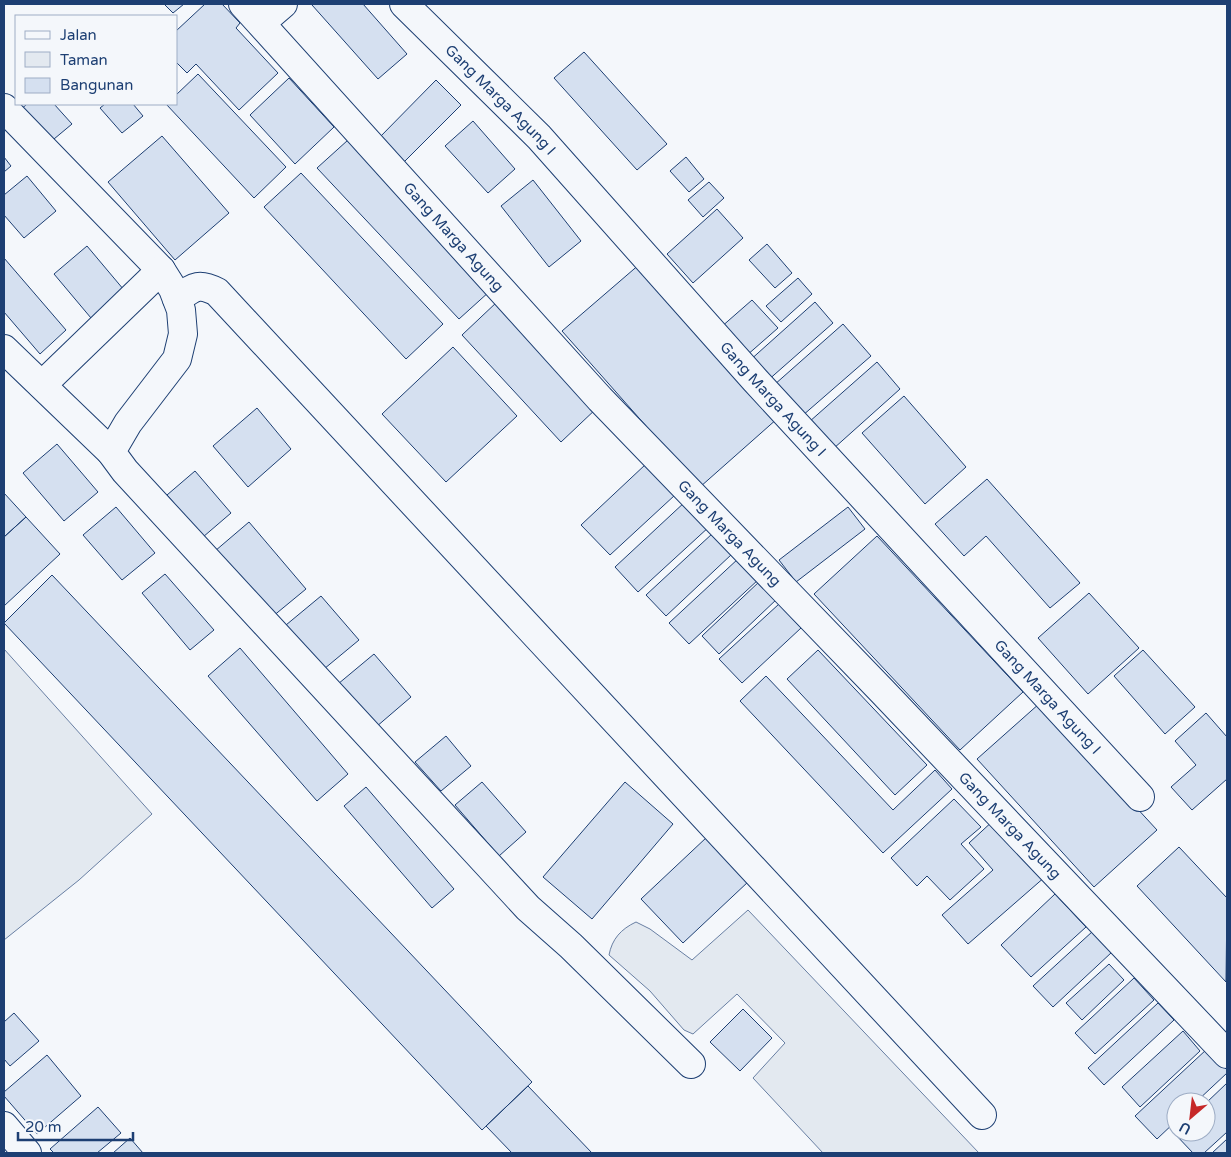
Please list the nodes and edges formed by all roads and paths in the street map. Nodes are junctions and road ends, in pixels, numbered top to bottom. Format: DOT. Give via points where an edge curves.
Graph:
graph roads {
  1 [pos="243,4"];
  2 [pos="284,4"];
  3 [pos="404,4"];
  4 [pos="261,23"];
  5 [pos="4,108"];
  6 [pos="161,270"];
  7 [pos="177,299"];
  8 [pos="4,349"];
  9 [pos="42,385"];
  10 [pos="111,452"];
  11 [pos="1140,797"];
  12 [pos="1227,1054"];
  13 [pos="691,1064"];
  14 [pos="982,1115"];
  15 [pos="4,1126"];
  16 [pos="27,1153"];
  1 -- 4 [label="street, Gang Marga Agung"];
  2 -- 4 [label="street"];
  3 -- 11 [label="street, Gang Marga Agung I" via="538,137 754,380"];
  4 -- 12 [label="street, Gang Marga Agung" via="600,399"];
  5 -- 6 [label="street"];
  6 -- 7 [label="street"];
  6 -- 9 [label="street"];
  7 -- 10 [label="street" via="183,334 177,358 128,423"];
  7 -- 14 [label="street" via="194,287 205,286 217,292"];
  8 -- 9 [label="street"];
  9 -- 10 [label="street"];
  10 -- 13 [label="street" via="124,472 489,867"];
  15 -- 16 [label="street"];
}
